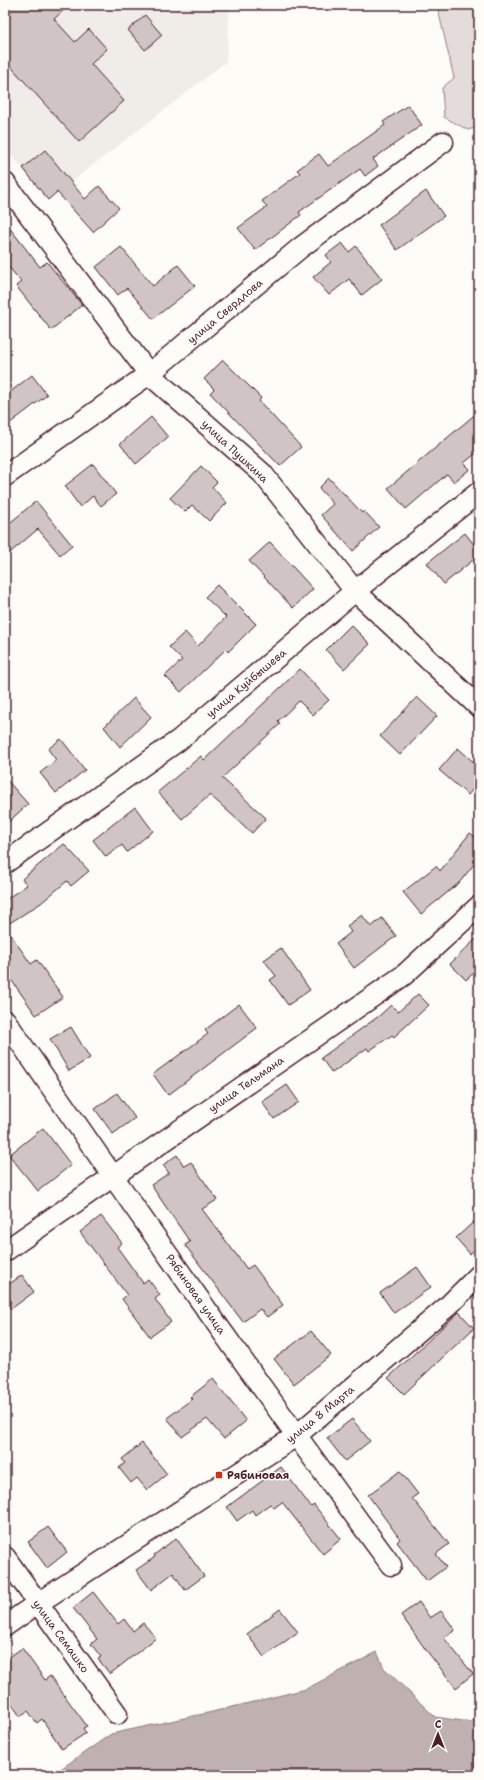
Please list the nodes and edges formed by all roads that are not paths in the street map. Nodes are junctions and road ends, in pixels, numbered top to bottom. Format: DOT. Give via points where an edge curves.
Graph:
graph roads {
  1 [pos="442,142"];
  2 [pos="5,183"];
  3 [pos="149,374"];
  4 [pos="5,476"];
  5 [pos="479,492"];
  6 [pos="355,591"];
  7 [pos="479,707"];
  8 [pos="5,863"];
  9 [pos="479,906"];
  10 [pos="5,1020"];
  11 [pos="113,1176"];
  12 [pos="5,1251"];
  13 [pos="479,1275"];
  14 [pos="296,1436"];
  15 [pos="5,1557"];
  16 [pos="391,1565"];
  17 [pos="38,1603"];
  18 [pos="5,1626"];
  19 [pos="118,1714"];
  1 -- 3 [label="street, улица Свердлова" via="300,248"];
  2 -- 3 [label="street, улица Пушкина"];
  3 -- 4 [label="street, улица Свердлова"];
  3 -- 6 [label="street, улица Пушкина" via="262,474"];
  5 -- 6 [label="street, улица Куйбышева"];
  6 -- 7 [label="street, улица Пушкина"];
  6 -- 8 [label="street, улица Куйбышева" via="179,740"];
  9 -- 11 [label="street, улица Тельмана" via="404,975"];
  10 -- 11 [label="street, Рябиновая улица"];
  11 -- 12 [label="street, улица Тельмана"];
  11 -- 14 [label="street, Рябиновая улица"];
  13 -- 14 [label="street, улица 8 Марта" via="448,1306"];
  14 -- 16 [label="street, Рябиновая улица"];
  14 -- 17 [label="street, улица 8 Марта"];
  15 -- 17 [label="street, улица Семашко"];
  17 -- 18 [label="street, улица 8 Марта"];
  17 -- 19 [label="street, улица Семашко"];
}
